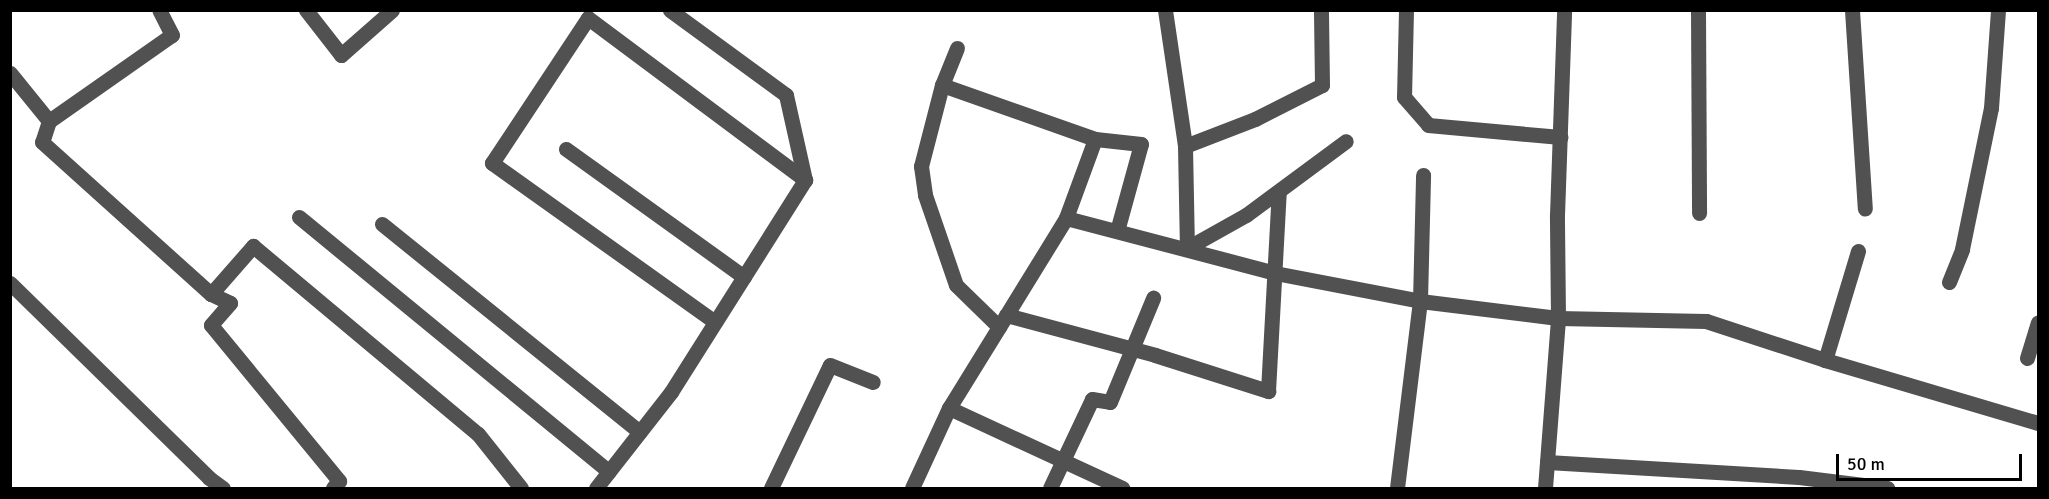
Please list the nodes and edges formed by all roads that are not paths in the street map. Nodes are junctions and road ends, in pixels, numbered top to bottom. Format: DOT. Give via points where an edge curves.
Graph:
graph roads {
  1 [pos="159,10"];
  2 [pos="306,10"];
  3 [pos="392,10"];
  4 [pos="670,10"];
  5 [pos="1165,10"];
  6 [pos="1321,10"];
  7 [pos="1406,10"];
  8 [pos="1564,10"];
  9 [pos="1698,10"];
  10 [pos="1852,10"];
  11 [pos="1998,10"];
  12 [pos="957,48"];
  13 [pos="10,73"];
  14 [pos="942,85"];
  15 [pos="50,121"];
  16 [pos="1560,137"];
  17 [pos="1095,139"];
  18 [pos="1346,141"];
  19 [pos="1185,146"];
  20 [pos="566,148"];
  21 [pos="1423,175"];
  22 [pos="805,180"];
  23 [pos="1279,191"];
  24 [pos="1865,209"];
  25 [pos="1699,213"];
  26 [pos="299,216"];
  27 [pos="1066,218"];
  28 [pos="382,224"];
  29 [pos="1118,231"];
  30 [pos="1187,248"];
  31 [pos="1858,251"];
  32 [pos="1275,273"];
  33 [pos="744,277"];
  34 [pos="1949,282"];
  35 [pos="10,283"];
  36 [pos="211,294"];
  37 [pos="1153,298"];
  38 [pos="1420,301"];
  39 [pos="1558,318"];
  40 [pos="1002,321"];
  41 [pos="715,322"];
  42 [pos="2038,323"];
  43 [pos="1132,349"];
  44 [pos="2027,358"];
  45 [pos="1825,360"];
  46 [pos="873,382"];
  47 [pos="949,408"];
  48 [pos="2038,423"];
  49 [pos="640,432"];
  50 [pos="1062,462"];
  51 [pos="1548,462"];
  52 [pos="609,472"];
  53 [pos="223,489"];
  54 [pos="333,489"];
  55 [pos="521,489"];
  56 [pos="596,489"];
  57 [pos="771,489"];
  58 [pos="912,489"];
  59 [pos="1050,489"];
  60 [pos="1122,489"];
  61 [pos="1398,489"];
  62 [pos="1545,489"];
  63 [pos="1887,489"];
  1 -- 15 [label="street" via="172,35"];
  2 -- 3 [label="street" via="341,55"];
  4 -- 22 [label="street" via="786,95"];
  5 -- 19 [label="street"];
  6 -- 19 [label="street" via="1322,85 1255,119"];
  7 -- 16 [label="street" via="1404,97 1428,125"];
  8 -- 16 [label="street"];
  9 -- 25 [label="street"];
  10 -- 24 [label="street"];
  11 -- 34 [label="street" via="1991,108 1962,249"];
  12 -- 14 [label="street"];
  13 -- 15 [label="street"];
  14 -- 17 [label="street"];
  14 -- 40 [label="street" via="921,166 925,195 956,285"];
  15 -- 36 [label="street" via="42,142"];
  16 -- 39 [label="street"];
  17 -- 27 [label="street"];
  17 -- 29 [label="street" via="1141,144"];
  18 -- 23 [label="street"];
  19 -- 30 [label="street"];
  20 -- 33 [label="street"];
  21 -- 38 [label="street"];
  22 -- 33 [label="street"];
  22 -- 41 [label="street" via="588,18 492,163"];
  23 -- 30 [label="street" via="1246,215"];
  23 -- 32 [label="street"];
  26 -- 52 [label="street"];
  27 -- 29 [label="street"];
  27 -- 40 [label="street"];
  28 -- 49 [label="street"];
  29 -- 30 [label="street"];
  30 -- 32 [label="street"];
  31 -- 45 [label="street"];
  32 -- 38 [label="street"];
  32 -- 43 [label="street" via="1268,391"];
  33 -- 41 [label="street"];
  35 -- 53 [label="street"];
  36 -- 54 [label="street" via="230,303 211,325 339,482"];
  36 -- 55 [label="street" via="253,246 478,435"];
  37 -- 43 [label="street"];
  38 -- 39 [label="street"];
  38 -- 61 [label="street"];
  39 -- 45 [label="street" via="1706,321"];
  39 -- 51 [label="street"];
  40 -- 43 [label="street"];
  40 -- 47 [label="street"];
  41 -- 49 [label="street" via="671,392"];
  42 -- 44 [label="street"];
  43 -- 50 [label="street" via="1110,402 1092,399"];
  45 -- 48 [label="street"];
  46 -- 57 [label="street" via="830,365"];
  47 -- 50 [label="street"];
  47 -- 58 [label="street"];
  49 -- 52 [label="street"];
  50 -- 59 [label="street"];
  50 -- 60 [label="street"];
  51 -- 62 [label="street"];
  51 -- 63 [label="street" via="1788,476"];
  52 -- 56 [label="street"];
}
